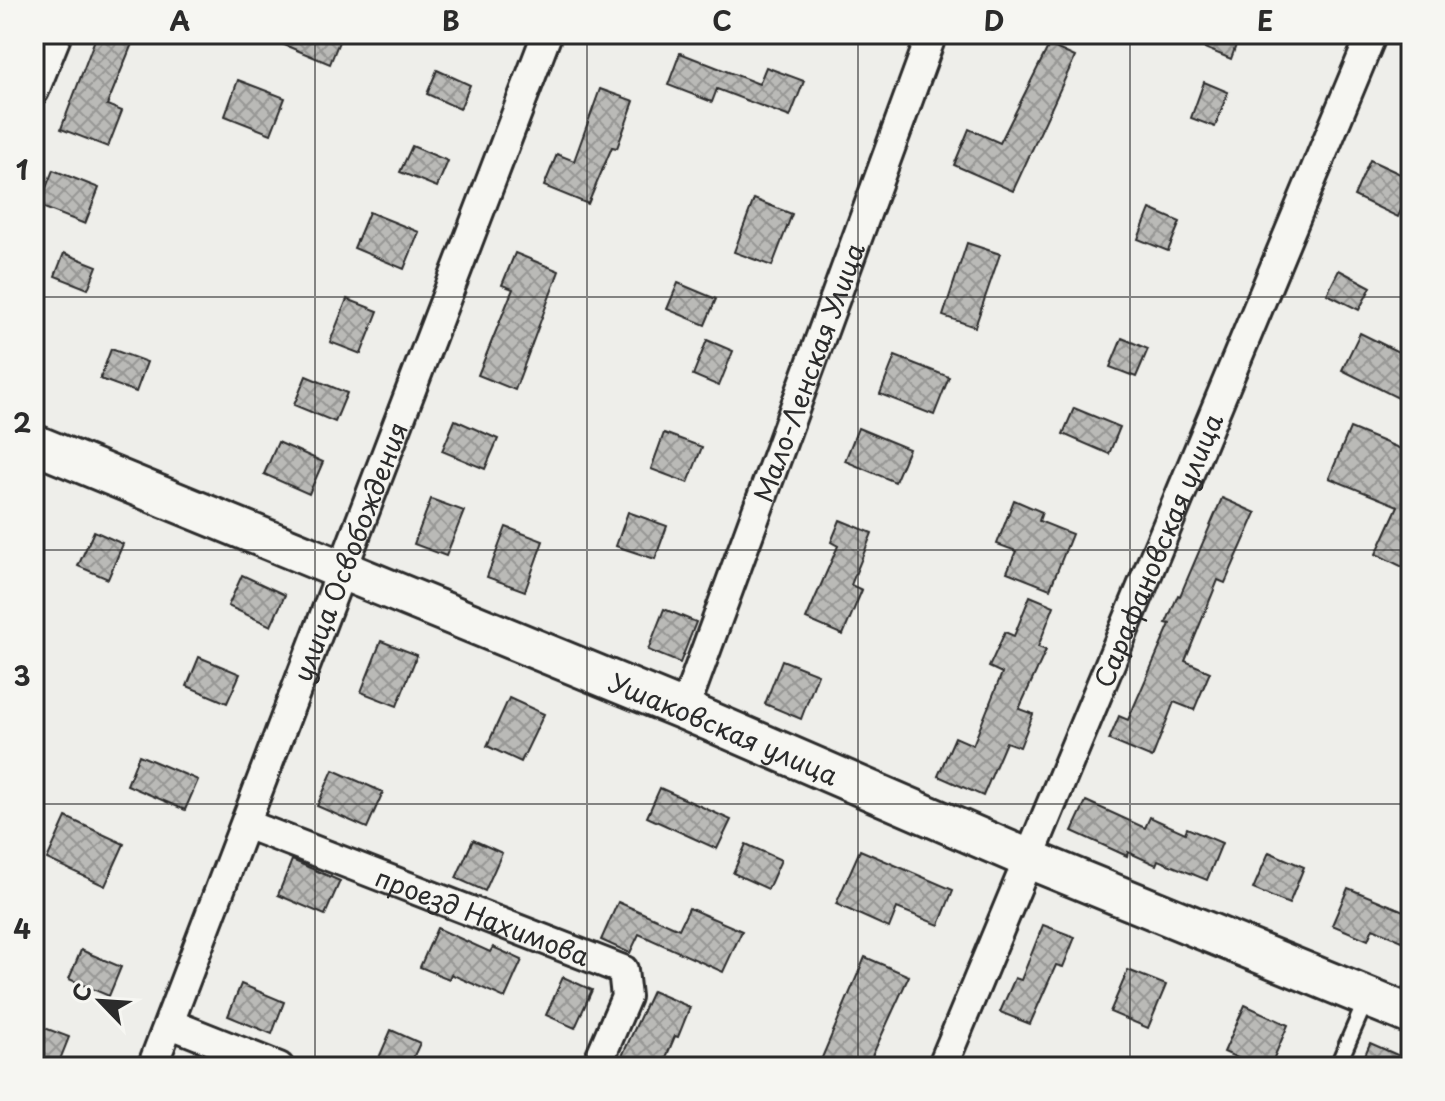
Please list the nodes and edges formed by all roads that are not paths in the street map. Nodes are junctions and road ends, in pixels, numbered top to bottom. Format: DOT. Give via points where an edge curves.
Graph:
graph roads {
  1 [pos="57,34"];
  2 [pos="547,34"];
  3 [pos="932,34"];
  4 [pos="1372,34"];
  5 [pos="34,91"];
  6 [pos="34,444"];
  7 [pos="341,572"];
  8 [pos="684,710"];
  9 [pos="246,824"];
  10 [pos="1029,859"];
  11 [pos="1367,996"];
  12 [pos="1411,1015"];
  13 [pos="171,1024"];
  14 [pos="152,1067"];
  15 [pos="279,1067"];
  16 [pos="596,1067"];
  17 [pos="942,1067"];
  18 [pos="1337,1067"];
  1 -- 5 [label="street"];
  2 -- 7 [label="street, улица Освобождения"];
  3 -- 8 [label="street, Мало-Ленская Улица"];
  4 -- 10 [label="street, Сарафановская улица"];
  6 -- 7 [label="main road, Ушаковская улица"];
  7 -- 8 [label="main road, Ушаковская улица"];
  7 -- 9 [label="street, улица Освобождения"];
  8 -- 10 [label="main road, Ушаковская улица"];
  9 -- 13 [label="street, улица Освобождения"];
  9 -- 16 [label="street, проезд Нахимова" via="623,970 626,997"];
  10 -- 11 [label="main road, Ушаковская улица"];
  10 -- 17 [label="street, Сарафановская улица"];
  11 -- 12 [label="main road, Ушаковская улица"];
  11 -- 18 [label="lane"];
  13 -- 14 [label="street, улица Освобождения"];
  13 -- 15 [label="street"];
}
